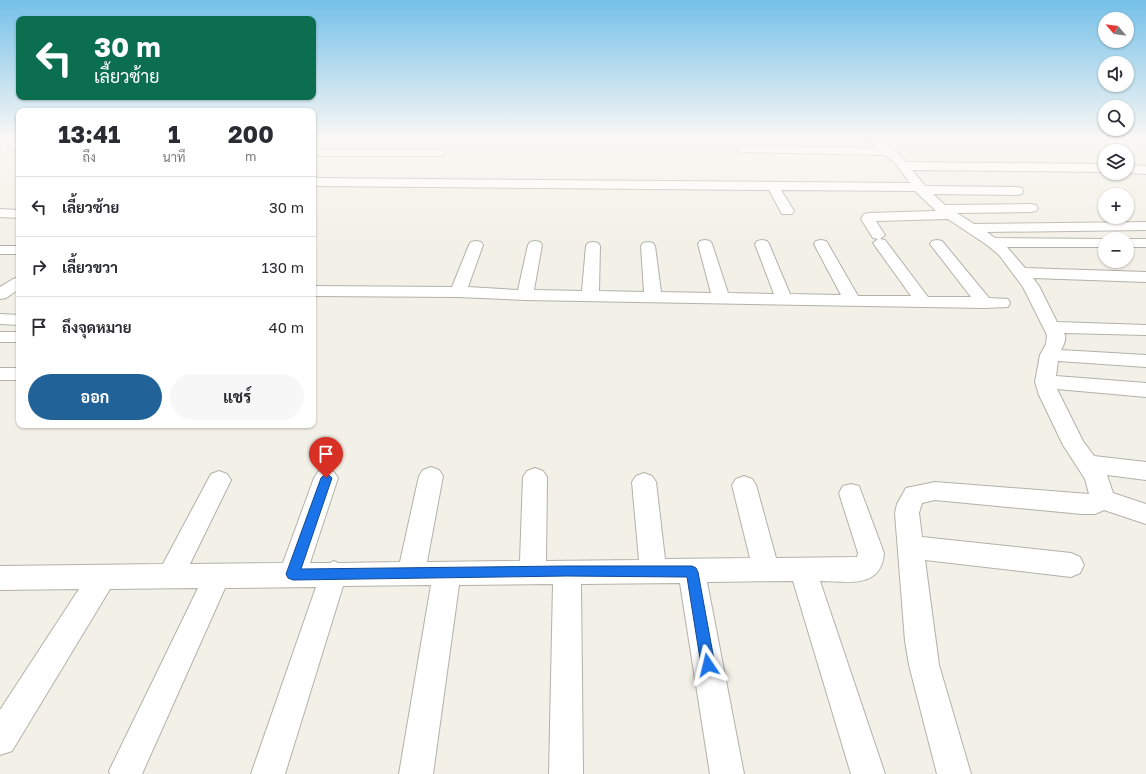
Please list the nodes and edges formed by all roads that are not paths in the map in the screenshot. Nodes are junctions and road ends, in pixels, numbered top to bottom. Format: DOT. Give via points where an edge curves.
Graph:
graph roads {
  1 [pos="910,175"];
  2 [pos="316,182"];
  3 [pos="773,186"];
  4 [pos="920,189"];
  5 [pos="1017,191"];
  6 [pos="1031,208"];
  7 [pos="787,211"];
  8 [pos="947,212"];
  9 [pos="0,213"];
  10 [pos="16,214"];
  11 [pos="1146,226"];
  12 [pos="970,228"];
  13 [pos="992,242"];
  14 [pos="1098,243"];
  15 [pos="1134,243"];
  16 [pos="1146,243"];
  17 [pos="705,244"];
  18 [pos="762,244"];
  19 [pos="821,244"];
  20 [pos="938,244"];
  21 [pos="476,245"];
  22 [pos="535,245"];
  23 [pos="593,246"];
  24 [pos="648,246"];
  25 [pos="1022,273"];
  26 [pos="1146,277"];
  27 [pos="316,291"];
  28 [pos="458,292"];
  29 [pos="525,295"];
  30 [pos="590,296"];
  31 [pos="653,297"];
  32 [pos="721,298"];
  33 [pos="784,299"];
  34 [pos="852,300"];
  35 [pos="923,301"];
  36 [pos="984,303"];
  37 [pos="1002,304"];
  38 [pos="0,319"];
  39 [pos="16,320"];
  40 [pos="1051,326"];
  41 [pos="1146,330"];
  42 [pos="0,337"];
  43 [pos="16,337"];
  44 [pos="1049,355"];
  45 [pos="1146,361"];
  46 [pos="0,374"];
  47 [pos="16,374"];
  48 [pos="1045,382"];
  49 [pos="1146,390"];
  50 [pos="1086,464"];
  51 [pos="1146,470"];
  52 [pos="431,476"];
  53 [pos="535,477"];
  54 [pos="326,478"];
  55 [pos="219,480"];
  56 [pos="644,482"];
  57 [pos="744,485"];
  58 [pos="851,493"];
  59 [pos="1101,499"];
  60 [pos="1146,514"];
  61 [pos="910,547"];
  62 [pos="1071,566"];
  63 [pos="766,570"];
  64 [pos="804,570"];
  65 [pos="567,571"];
  66 [pos="447,572"];
  67 [pos="533,572"];
  68 [pos="653,572"];
  69 [pos="692,572"];
  70 [pos="334,573"];
  71 [pos="411,573"];
  72 [pos="293,574"];
  73 [pos="171,576"];
  74 [pos="217,576"];
  75 [pos="102,577"];
  76 [pos="0,578"];
  77 [pos="0,739"];
  78 [pos="126,771"];
  79 [pos="268,774"];
  80 [pos="416,774"];
  81 [pos="566,774"];
  82 [pos="727,774"];
  83 [pos="868,774"];
  84 [pos="954,774"];
  1 -- 4 [label="street"];
  2 -- 3 [label="street"];
  3 -- 4 [label="street" via="817,191"];
  3 -- 7 [label="street"];
  4 -- 5 [label="street"];
  4 -- 8 [label="street"];
  6 -- 8 [label="street"];
  8 -- 12 [label="street"];
  8 -- 35 [label="street" via="868,219 879,239"];
  9 -- 10 [label="street"];
  11 -- 12 [label="street"];
  12 -- 13 [label="street"];
  13 -- 14 [label="street"];
  13 -- 25 [label="street"];
  15 -- 16 [label="street"];
  17 -- 32 [label="street"];
  18 -- 33 [label="street"];
  19 -- 34 [label="street"];
  20 -- 36 [label="street"];
  21 -- 28 [label="street"];
  22 -- 29 [label="street"];
  23 -- 30 [label="street"];
  24 -- 31 [label="street"];
  25 -- 26 [label="street"];
  25 -- 40 [label="street"];
  27 -- 28 [label="street"];
  28 -- 29 [label="street"];
  29 -- 30 [label="street"];
  30 -- 31 [label="street"];
  31 -- 32 [label="street"];
  32 -- 33 [label="street"];
  33 -- 34 [label="street"];
  34 -- 35 [label="street"];
  35 -- 36 [label="street"];
  36 -- 37 [label="street"];
  38 -- 39 [label="street"];
  40 -- 41 [label="street"];
  40 -- 44 [label="street" via="1056,339"];
  42 -- 43 [label="street"];
  44 -- 45 [label="street"];
  44 -- 48 [label="street"];
  46 -- 47 [label="street"];
  48 -- 49 [label="street"];
  48 -- 50 [label="street" via="1074,445"];
  50 -- 51 [label="street"];
  50 -- 59 [label="street" via="1102,491"];
  52 -- 71 [label="street"];
  53 -- 67 [label="street"];
  54 -- 72 [label="street"];
  55 -- 73 [label="street"];
  56 -- 68 [label="street"];
  57 -- 63 [label="street"];
  58 -- 64 [label="street" via="871,554 870,563 864,569"];
  59 -- 60 [label="street"];
  59 -- 61 [label="street" via="1095,504 1082,504 935,491 914,495 907,513"];
  61 -- 62 [label="street"];
  61 -- 84 [label="street" via="924,665"];
  63 -- 64 [label="street"];
  63 -- 69 [label="street"];
  64 -- 83 [label="street"];
  65 -- 67 [label="street"];
  65 -- 68 [label="street"];
  65 -- 81 [label="street"];
  66 -- 67 [label="street"];
  66 -- 71 [label="street"];
  66 -- 80 [label="street"];
  68 -- 69 [label="street"];
  69 -- 82 [label="street"];
  70 -- 71 [label="street"];
  70 -- 72 [label="street"];
  70 -- 79 [label="street"];
  72 -- 74 [label="street"];
  73 -- 74 [label="street"];
  73 -- 75 [label="street"];
  74 -- 78 [label="street"];
  75 -- 76 [label="street"];
  75 -- 77 [label="street"];
}
